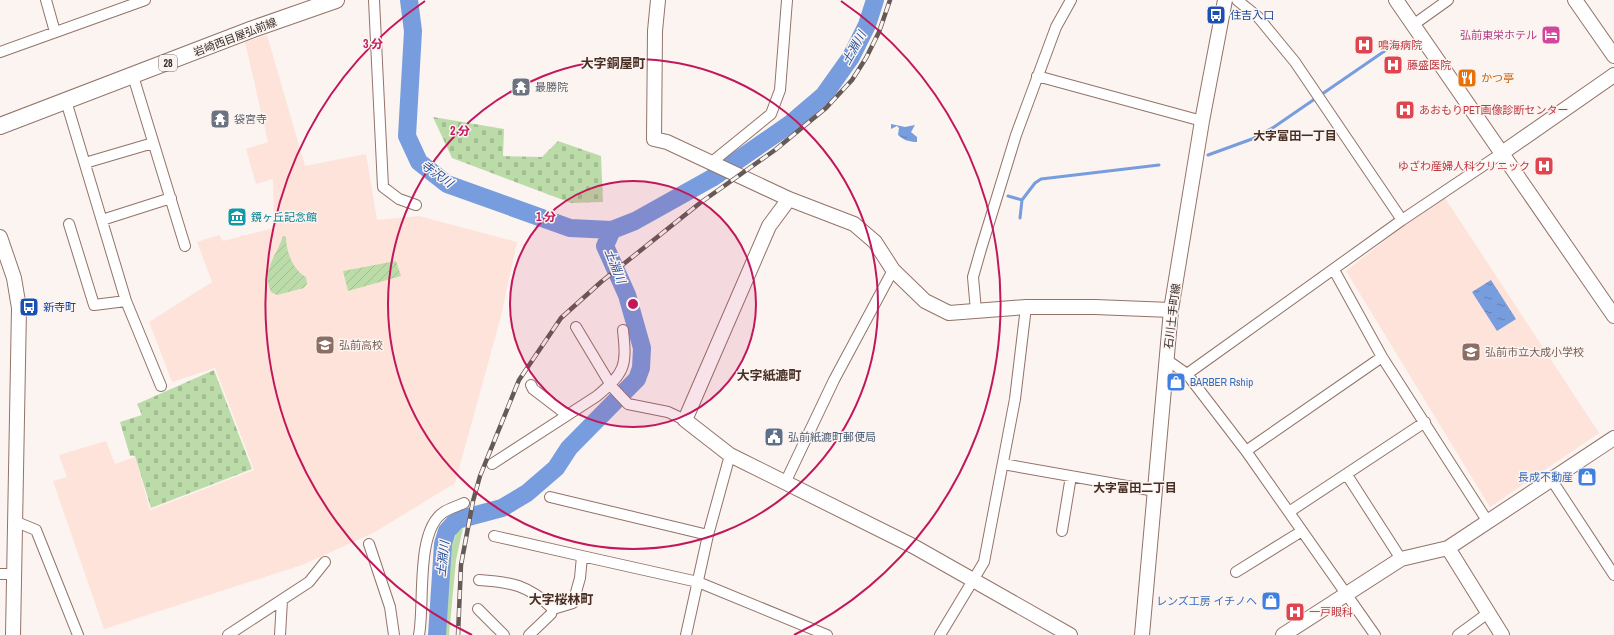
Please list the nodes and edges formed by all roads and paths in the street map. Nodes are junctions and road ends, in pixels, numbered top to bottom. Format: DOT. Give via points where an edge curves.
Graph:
graph roads {
  1 [pos="46,0"];
  2 [pos="146,0"];
  3 [pos="336,0"];
  4 [pos="374,0"];
  5 [pos="658,0"];
  6 [pos="787,0"];
  7 [pos="1071,0"];
  8 [pos="1225,0"];
  9 [pos="1237,0"];
  10 [pos="1396,0"];
  11 [pos="1448,0"];
  12 [pos="1576,0"];
  13 [pos="1413,25"];
  14 [pos="55,32"];
  15 [pos="0,52"];
  16 [pos="1614,56"];
  17 [pos="1614,75"];
  18 [pos="134,76"];
  19 [pos="1038,76"];
  20 [pos="66,101"];
  21 [pos="1202,121"];
  22 [pos="0,126"];
  23 [pos="153,144"];
  24 [pos="1502,153"];
  25 [pos="712,162"];
  26 [pos="86,163"];
  27 [pos="171,198"];
  28 [pos="789,199"];
  29 [pos="416,205"];
  30 [pos="102,220"];
  31 [pos="1402,220"];
  32 [pos="69,224"];
  33 [pos="0,237"];
  34 [pos="185,246"];
  35 [pos="893,270"];
  36 [pos="1334,270"];
  37 [pos="126,301"];
  38 [pos="1026,307"];
  39 [pos="1171,310"];
  40 [pos="976,311"];
  41 [pos="1614,316"];
  42 [pos="576,327"];
  43 [pos="623,330"];
  44 [pos="1382,358"];
  45 [pos="1167,360"];
  46 [pos="1187,374"];
  47 [pos="532,385"];
  48 [pos="161,386"];
  49 [pos="611,386"];
  50 [pos="567,415"];
  51 [pos="685,420"];
  52 [pos="1425,422"];
  53 [pos="1614,438"];
  54 [pos="1246,451"];
  55 [pos="730,455"];
  56 [pos="492,464"];
  57 [pos="1003,464"];
  58 [pos="1347,475"];
  59 [pos="1071,476"];
  60 [pos="1551,479"];
  61 [pos="785,483"];
  62 [pos="1155,491"];
  63 [pos="550,497"];
  64 [pos="464,504"];
  65 [pos="1289,512"];
  66 [pos="14,521"];
  67 [pos="1488,522"];
  68 [pos="1062,531"];
  69 [pos="1302,531"];
  70 [pos="708,535"];
  71 [pos="494,536"];
  72 [pos="370,544"];
  73 [pos="1448,548"];
  74 [pos="582,556"];
  75 [pos="1401,559"];
  76 [pos="325,562"];
  77 [pos="1236,572"];
  78 [pos="7,574"];
  79 [pos="1614,575"];
  80 [pos="974,579"];
  81 [pos="478,580"];
  82 [pos="698,582"];
  83 [pos="1346,593"];
  84 [pos="282,600"];
  85 [pos="478,609"];
  86 [pos="553,609"];
  87 [pos="1488,613"];
  88 [pos="13,635"];
  89 [pos="78,635"];
  90 [pos="228,635"];
  91 [pos="280,635"];
  92 [pos="394,635"];
  93 [pos="419,635"];
  94 [pos="504,635"];
  95 [pos="529,635"];
  96 [pos="686,635"];
  97 [pos="827,635"];
  98 [pos="940,635"];
  99 [pos="1070,635"];
  100 [pos="1142,635"];
  101 [pos="1283,635"];
  102 [pos="1375,635"];
  103 [pos="1458,635"];
  104 [pos="1502,635"];
  1 -- 14 [label="street"];
  2 -- 14 [label="street"];
  3 -- 18 [label="main road, 岩崎西目屋弘前線 / 28"];
  4 -- 29 [label="street" via="384,187 399,199"];
  5 -- 25 [label="street" via="655,31 654,139 667,142"];
  6 -- 25 [label="street" via="780,90 776,105 771,114"];
  7 -- 19 [label="street" via="1056,27"];
  8 -- 21 [label="street, 石川土手町線"];
  9 -- 31 [label="street" via="1258,17 1277,39"];
  10 -- 13 [label="street"];
  11 -- 13 [label="street"];
  12 -- 16 [label="street"];
  13 -- 24 [label="street"];
  14 -- 15 [label="street"];
  17 -- 24 [label="street"];
  18 -- 20 [label="main road, 岩崎西目屋弘前線 / 28"];
  18 -- 23 [label="street"];
  19 -- 21 [label="street"];
  19 -- 40 [label="street" via="1016,135 973,277"];
  20 -- 22 [label="main road, 岩崎西目屋弘前線 / 28"];
  20 -- 26 [label="street"];
  21 -- 39 [label="street, 石川土手町線"];
  23 -- 26 [label="street"];
  23 -- 27 [label="street"];
  24 -- 31 [label="street"];
  24 -- 41 [label="street"];
  25 -- 28 [label="street"];
  26 -- 30 [label="street"];
  27 -- 30 [label="street"];
  27 -- 34 [label="street"];
  28 -- 35 [label="street" via="854,224 876,242"];
  28 -- 51 [label="street" via="769,226"];
  30 -- 37 [label="street"];
  31 -- 36 [label="street"];
  32 -- 37 [label="street" via="94,305"];
  33 -- 66 [label="street" via="14,278 19,308"];
  35 -- 40 [label="street" via="925,301 948,313"];
  35 -- 61 [label="street" via="834,380"];
  36 -- 44 [label="street"];
  36 -- 46 [label="street"];
  37 -- 48 [label="street"];
  38 -- 39 [label="street"];
  38 -- 40 [label="street"];
  38 -- 57 [label="street" via="1015,399"];
  39 -- 45 [label="street, 石川土手町線"];
  42 -- 49 [label="street"];
  43 -- 49 [label="street" via="626,355 623,369"];
  44 -- 52 [label="street"];
  44 -- 54 [label="street"];
  45 -- 46 [label="street"];
  45 -- 62 [label="street, 石川土手町線"];
  46 -- 54 [label="street"];
  47 -- 50 [label="street" via="533,389"];
  49 -- 50 [label="street"];
  49 -- 51 [label="street" via="627,402 668,412"];
  50 -- 56 [label="street"];
  51 -- 55 [label="street"];
  52 -- 58 [label="street"];
  52 -- 67 [label="street"];
  53 -- 60 [label="street"];
  54 -- 65 [label="street"];
  55 -- 61 [label="street"];
  55 -- 70 [label="street"];
  57 -- 59 [label="street"];
  57 -- 80 [label="street" via="984,562"];
  58 -- 65 [label="street"];
  58 -- 75 [label="street"];
  59 -- 62 [label="street"];
  59 -- 68 [label="street"];
  60 -- 67 [label="street"];
  60 -- 79 [label="street"];
  61 -- 80 [label="street"];
  62 -- 100 [label="street, 石川土手町線"];
  63 -- 70 [label="street"];
  64 -- 93 [label="street" via="443,512 432,526 424,549"];
  65 -- 69 [label="street"];
  66 -- 78 [label="street"];
  66 -- 89 [label="street" via="36,530"];
  67 -- 73 [label="street"];
  69 -- 77 [label="street"];
  69 -- 83 [label="street"];
  70 -- 82 [label="street"];
  71 -- 74 [label="street"];
  72 -- 92 [label="street" via="390,607"];
  73 -- 75 [label="street"];
  73 -- 87 [label="street"];
  74 -- 82 [label="street"];
  74 -- 86 [label="street" via="574,604"];
  75 -- 83 [label="street"];
  76 -- 84 [label="street" via="309,582"];
  78 -- 88 [label="street"];
  80 -- 98 [label="street"];
  80 -- 99 [label="street"];
  81 -- 86 [label="street" via="527,588"];
  82 -- 96 [label="street"];
  82 -- 97 [label="street"];
  83 -- 101 [label="street"];
  83 -- 102 [label="street"];
  84 -- 90 [label="street"];
  84 -- 91 [label="street"];
  85 -- 94 [label="street"];
  86 -- 95 [label="street"];
  87 -- 103 [label="street"];
  87 -- 104 [label="street"];
}
